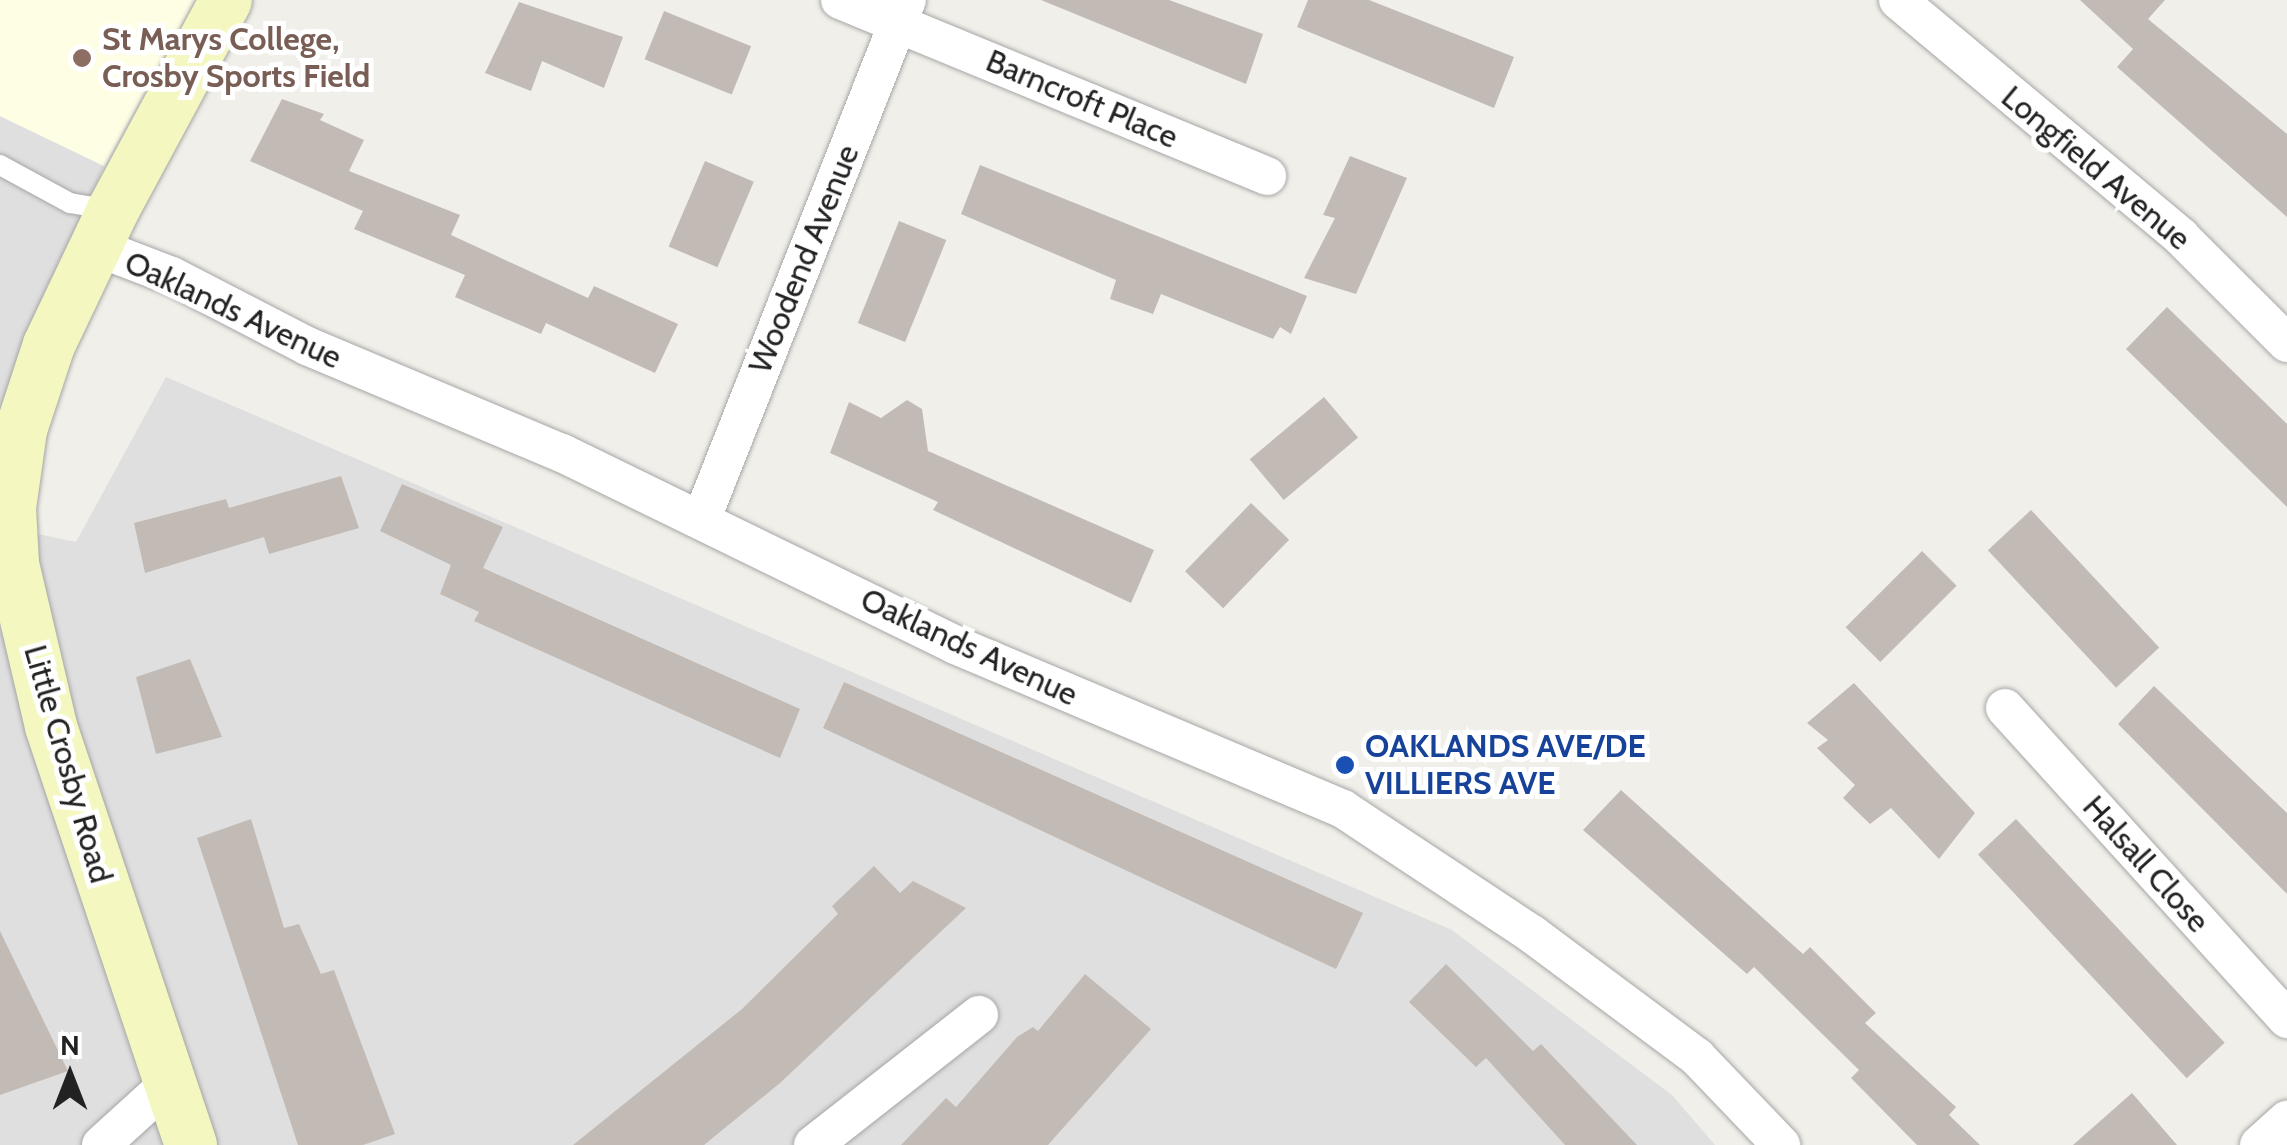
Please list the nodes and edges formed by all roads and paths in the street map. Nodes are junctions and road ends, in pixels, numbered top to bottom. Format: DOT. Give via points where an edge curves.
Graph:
graph roads {
  1 [pos="226,0"];
  2 [pos="840,0"];
  3 [pos="1898,0"];
  4 [pos="903,11"];
  5 [pos="0,165"];
  6 [pos="1267,176"];
  7 [pos="104,229"];
  8 [pos="2287,343"];
  9 [pos="702,518"];
  10 [pos="6,567"];
  11 [pos="2005,708"];
  12 [pos="979,1015"];
  13 [pos="2287,1019"];
  14 [pos="168,1084"];
  15 [pos="2287,1120"];
  16 [pos="102,1145"];
  17 [pos="191,1145"];
  18 [pos="813,1145"];
  19 [pos="1781,1145"];
  20 [pos="2259,1145"];
  1 -- 7 [label="main road, Little Crosby Road"];
  2 -- 4 [label="street, Barncroft Place"];
  3 -- 8 [label="street, Longfield Avenue" via="2180,237"];
  4 -- 6 [label="street, Barncroft Place"];
  4 -- 9 [label="street, Woodend Avenue"];
  5 -- 7 [label="lane"];
  7 -- 9 [label="street, Oaklands Avenue"];
  7 -- 10 [label="main road, Little Crosby Road" via="49,345 21,430"];
  9 -- 19 [label="street, Oaklands Avenue" via="955,645 1343,809 1532,934 1696,1057"];
  10 -- 14 [label="main road, Little Crosby Road"];
  11 -- 13 [label="street, Halsall Close"];
  12 -- 18 [label="street"];
  14 -- 16 [label="street"];
  14 -- 17 [label="main road, Little Crosby Road"];
  15 -- 20 [label="street"];
}
